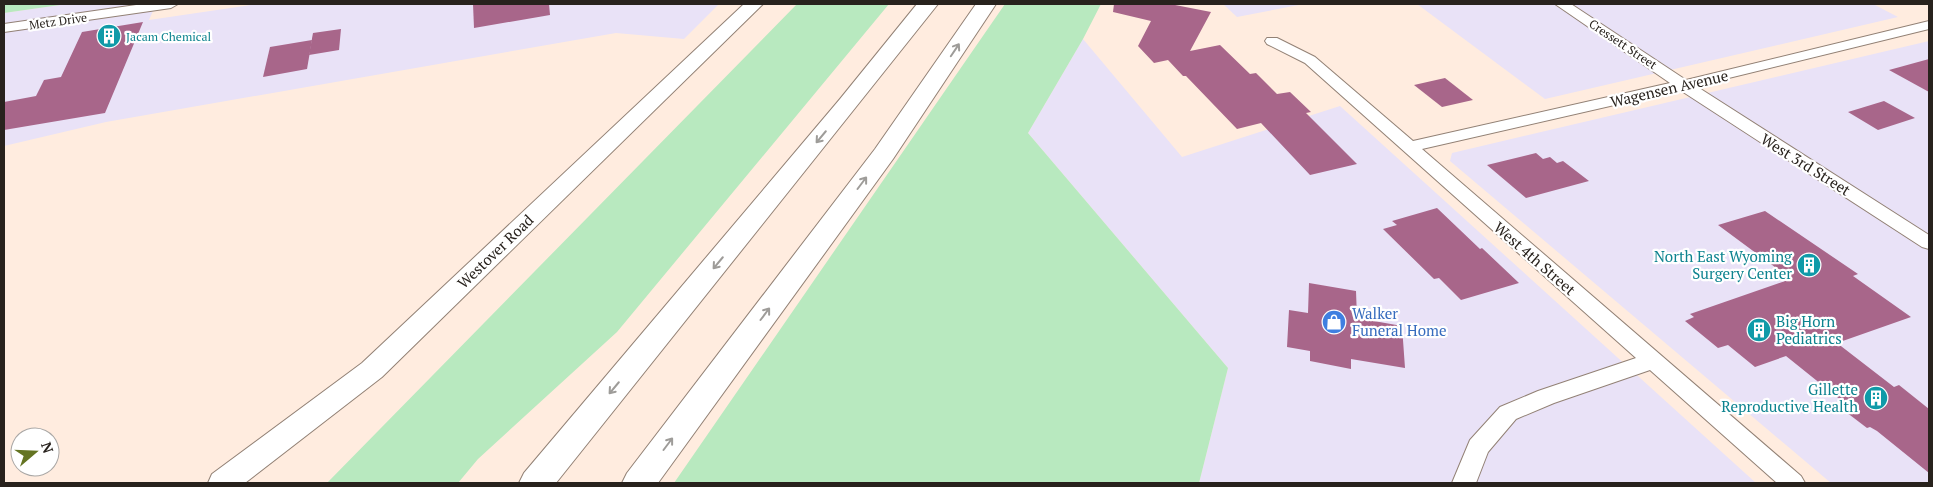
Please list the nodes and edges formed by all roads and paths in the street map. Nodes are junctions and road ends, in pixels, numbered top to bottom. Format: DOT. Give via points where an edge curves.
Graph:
graph roads {
  1 [pos="171,4"];
  2 [pos="754,4"];
  3 [pos="915,4"];
  4 [pos="928,4"];
  5 [pos="986,4"];
  6 [pos="1562,4"];
  7 [pos="1929,26"];
  8 [pos="4,28"];
  9 [pos="1272,41"];
  10 [pos="1682,85"];
  11 [pos="848,104"];
  12 [pos="1408,147"];
  13 [pos="1929,242"];
  14 [pos="1652,361"];
  15 [pos="223,483"];
  16 [pos="536,483"];
  17 [pos="639,483"];
  18 [pos="1464,483"];
  19 [pos="1793,483"];
  1 -- 8 [label="street, Metz Drive"];
  2 -- 15 [label="street, Westover Road" via="372,370"];
  3 -- 11 [label="highway"];
  4 -- 11 [label="highway"];
  17 -- 5 [label="highway, one-way" via="884,154"];
  6 -- 10 [label="street, Cressett Street"];
  7 -- 10 [label="street, Wagensen Avenue"];
  9 -- 12 [label="street, West 4th Street" via="1310,60"];
  10 -- 12 [label="street, Wagensen Avenue"];
  10 -- 13 [label="street, West 3rd Street"];
  11 -- 16 [label="highway, one-way"];
  12 -- 14 [label="street, West 4th Street"];
  14 -- 18 [label="street" via="1508,413 1478,447"];
  14 -- 19 [label="street, West 4th Street"];
}
